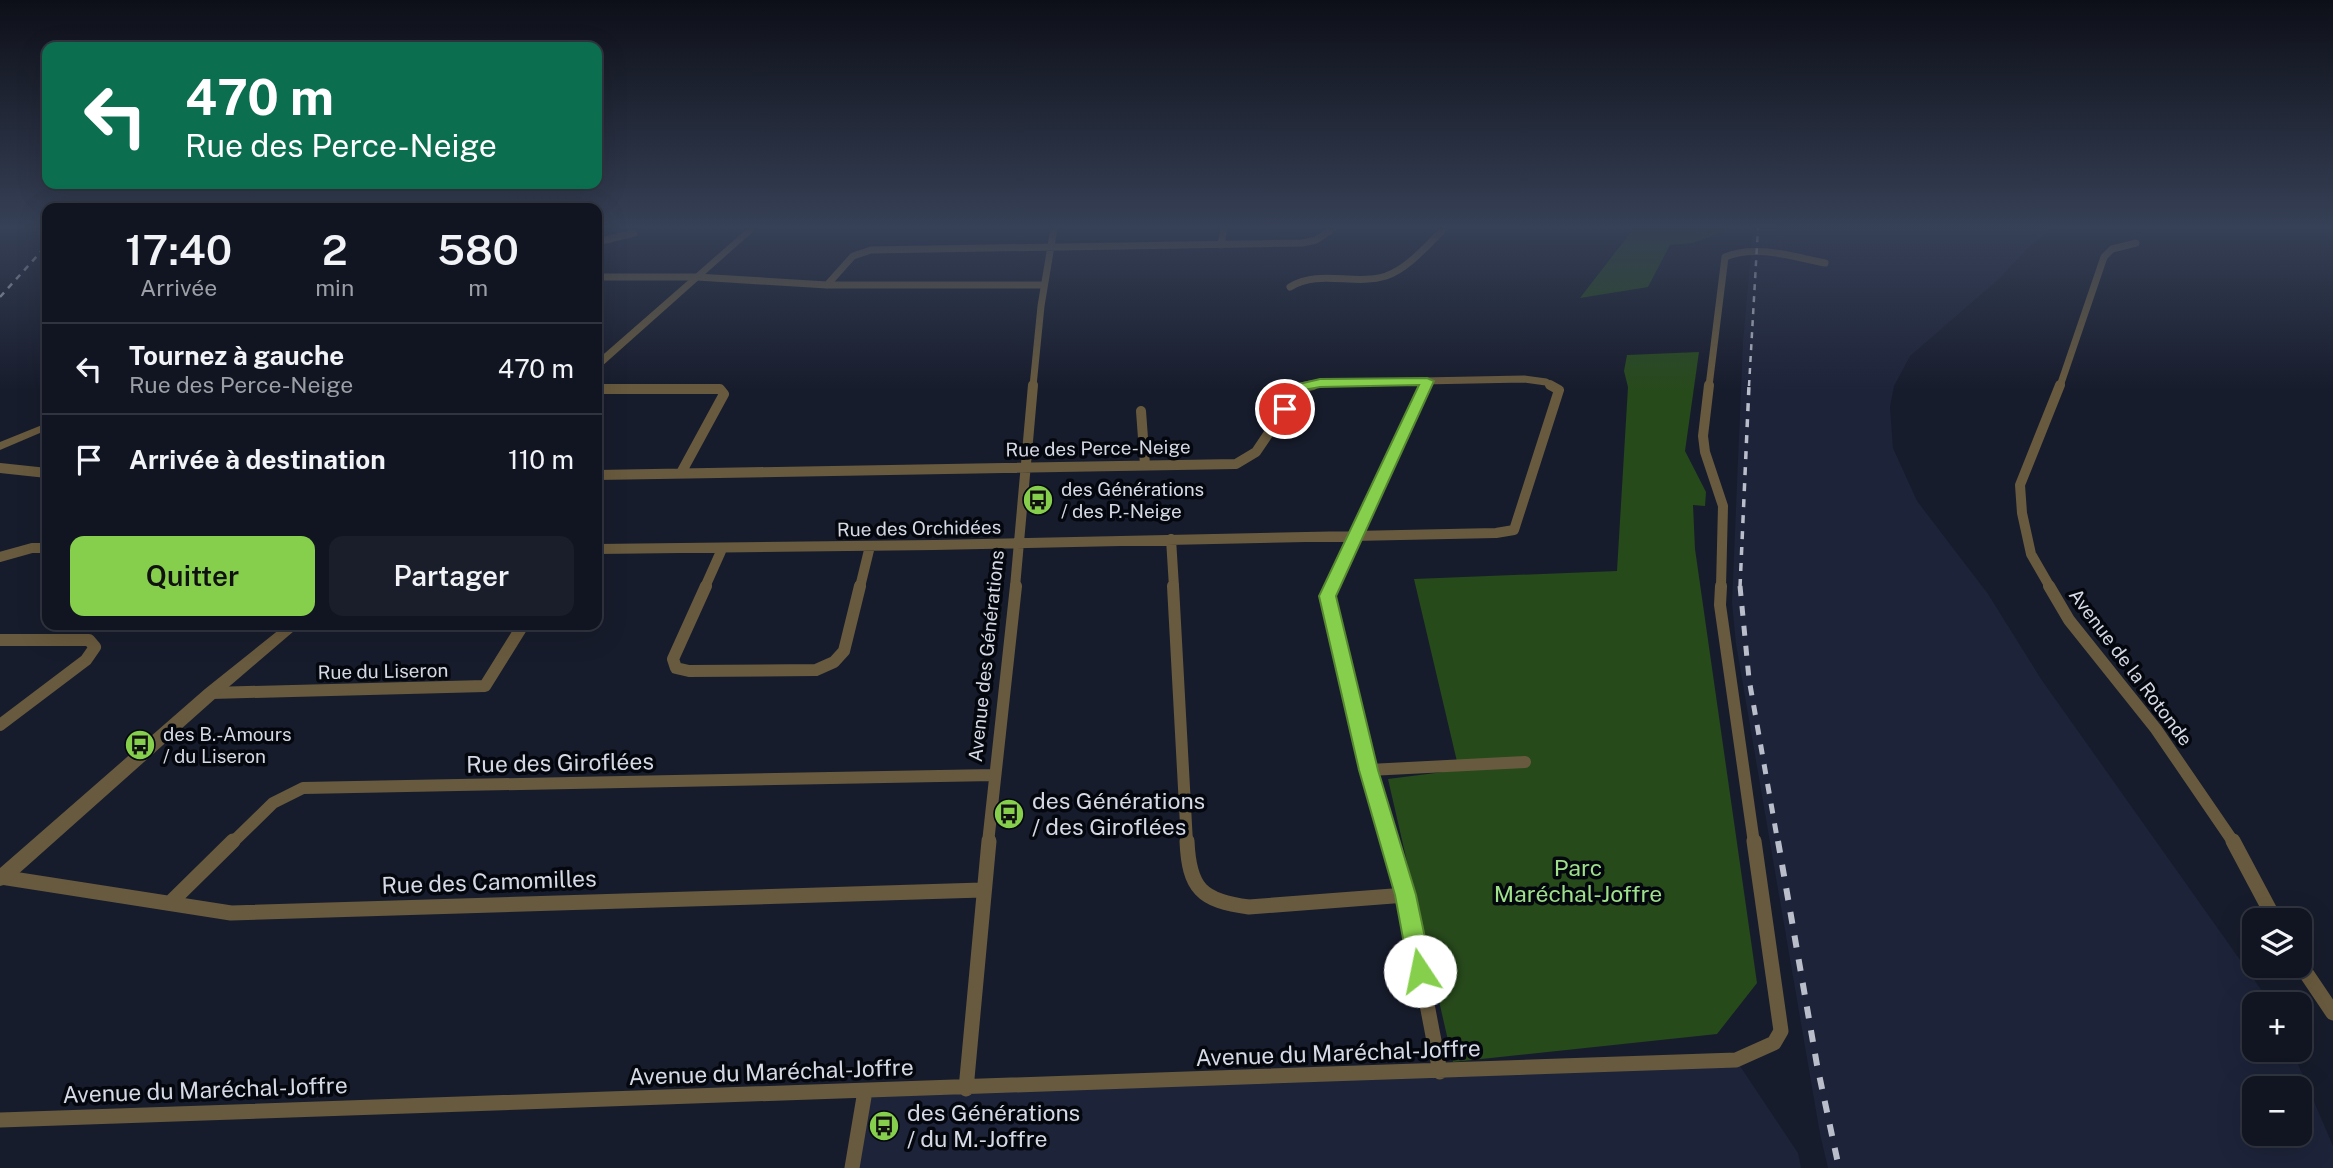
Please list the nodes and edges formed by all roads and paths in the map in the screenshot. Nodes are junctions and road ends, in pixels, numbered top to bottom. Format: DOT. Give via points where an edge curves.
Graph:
graph roads {
  1 [pos="691,283"];
  2 [pos="786,283"];
  3 [pos="829,283"];
  4 [pos="1299,283"];
  5 [pos="1721,283"];
  6 [pos="2096,283"];
  7 [pos="827,285"];
  8 [pos="1043,285"];
  9 [pos="1290,287"];
  10 [pos="602,361"];
  11 [pos="1427,381"];
  12 [pos="602,389"];
  13 [pos="1559,390"];
  14 [pos="1141,411"];
  15 [pos="42,428"];
  16 [pos="0,446"];
  17 [pos="1144,465"];
  18 [pos="1028,467"];
  19 [pos="0,468"];
  20 [pos="42,472"];
  21 [pos="681,472"];
  22 [pos="602,475"];
  23 [pos="1358,534"];
  24 [pos="1171,539"];
  25 [pos="1020,544"];
  26 [pos="870,546"];
  27 [pos="42,548"];
  28 [pos="602,549"];
  29 [pos="722,549"];
  30 [pos="0,557"];
  31 [pos="288,630"];
  32 [pos="520,630"];
  33 [pos="0,640"];
  34 [pos="211,693"];
  35 [pos="0,725"];
  36 [pos="1525,762"];
  37 [pos="1369,770"];
  38 [pos="994,775"];
  39 [pos="1,878"];
  40 [pos="982,890"];
  41 [pos="1406,895"];
  42 [pos="170,903"];
  43 [pos="2269,908"];
  44 [pos="2309,978"];
  45 [pos="2333,1013"];
  46 [pos="1440,1072"];
  47 [pos="965,1089"];
  48 [pos="865,1091"];
  49 [pos="0,1120"];
  50 [pos="852,1168"];
  1 -- 10 [label="street"];
  2 -- 7 [label="street"];
  3 -- 7 [label="street"];
  4 -- 9 [label="street"];
  5 -- 46 [label="street, Avenue du Maréchal-Joffre" via="1703,436 1723,506 1720,605 1782,1031 1774,1043 1736,1060"];
  6 -- 43 [label="street, Avenue de la Rotonde" via="2020,485 2031,554 2068,620 2156,729 2232,839"];
  7 -- 8 [label="street"];
  8 -- 18 [label="street, Avenue des Générations"];
  11 -- 13 [label="street, Rue des Perce-Neige" via="1524,379 1546,382"];
  11 -- 17 [label="street, Rue des Perce-Neige" via="1320,383 1299,388 1247,459 1236,464"];
  11 -- 23 [label="street"];
  12 -- 21 [label="street" via="720,389 724,394"];
  13 -- 23 [label="street, Rue des Orchidées" via="1514,530"];
  14 -- 17 [label="street"];
  15 -- 16 [label="street"];
  17 -- 18 [label="street, Rue des Perce-Neige"];
  18 -- 21 [label="street, Rue des Perce-Neige"];
  18 -- 25 [label="street, Avenue des Générations"];
  19 -- 20 [label="street"];
  21 -- 22 [label="street, Rue des Perce-Neige"];
  23 -- 24 [label="street, Rue des Orchidées"];
  23 -- 37 [label="street" via="1328,596"];
  24 -- 25 [label="street, Rue des Orchidées"];
  24 -- 41 [label="street" via="1188,865 1194,882 1212,898 1250,907"];
  25 -- 26 [label="street, Rue des Orchidées"];
  25 -- 38 [label="street, Avenue des Générations"];
  26 -- 29 [label="street, Rue des Orchidées"];
  26 -- 29 [label="street" via="844,651 834,662 816,670 676,668 673,659"];
  27 -- 30 [label="street"];
  28 -- 29 [label="street, Rue des Orchidées"];
  31 -- 34 [label="street"];
  32 -- 34 [label="street, Rue du Liseron" via="485,686"];
  33 -- 35 [label="street" via="89,640 95,647 86,660"];
  34 -- 39 [label="street"];
  36 -- 37 [label="street"];
  37 -- 41 [label="street"];
  38 -- 40 [label="street, Avenue des Générations"];
  38 -- 42 [label="street, Rue des Giroflées" via="303,788 272,803"];
  39 -- 42 [label="street, Rue des Camomilles"];
  40 -- 42 [label="street, Rue des Camomilles" via="231,913"];
  40 -- 47 [label="street, Avenue des Générations"];
  41 -- 46 [label="street"];
  44 -- 45 [label="street"];
  46 -- 47 [label="street, Avenue du Maréchal-Joffre"];
  47 -- 48 [label="street, Avenue du Maréchal-Joffre"];
  48 -- 49 [label="street, Avenue du Maréchal-Joffre"];
  48 -- 50 [label="street"];
}
